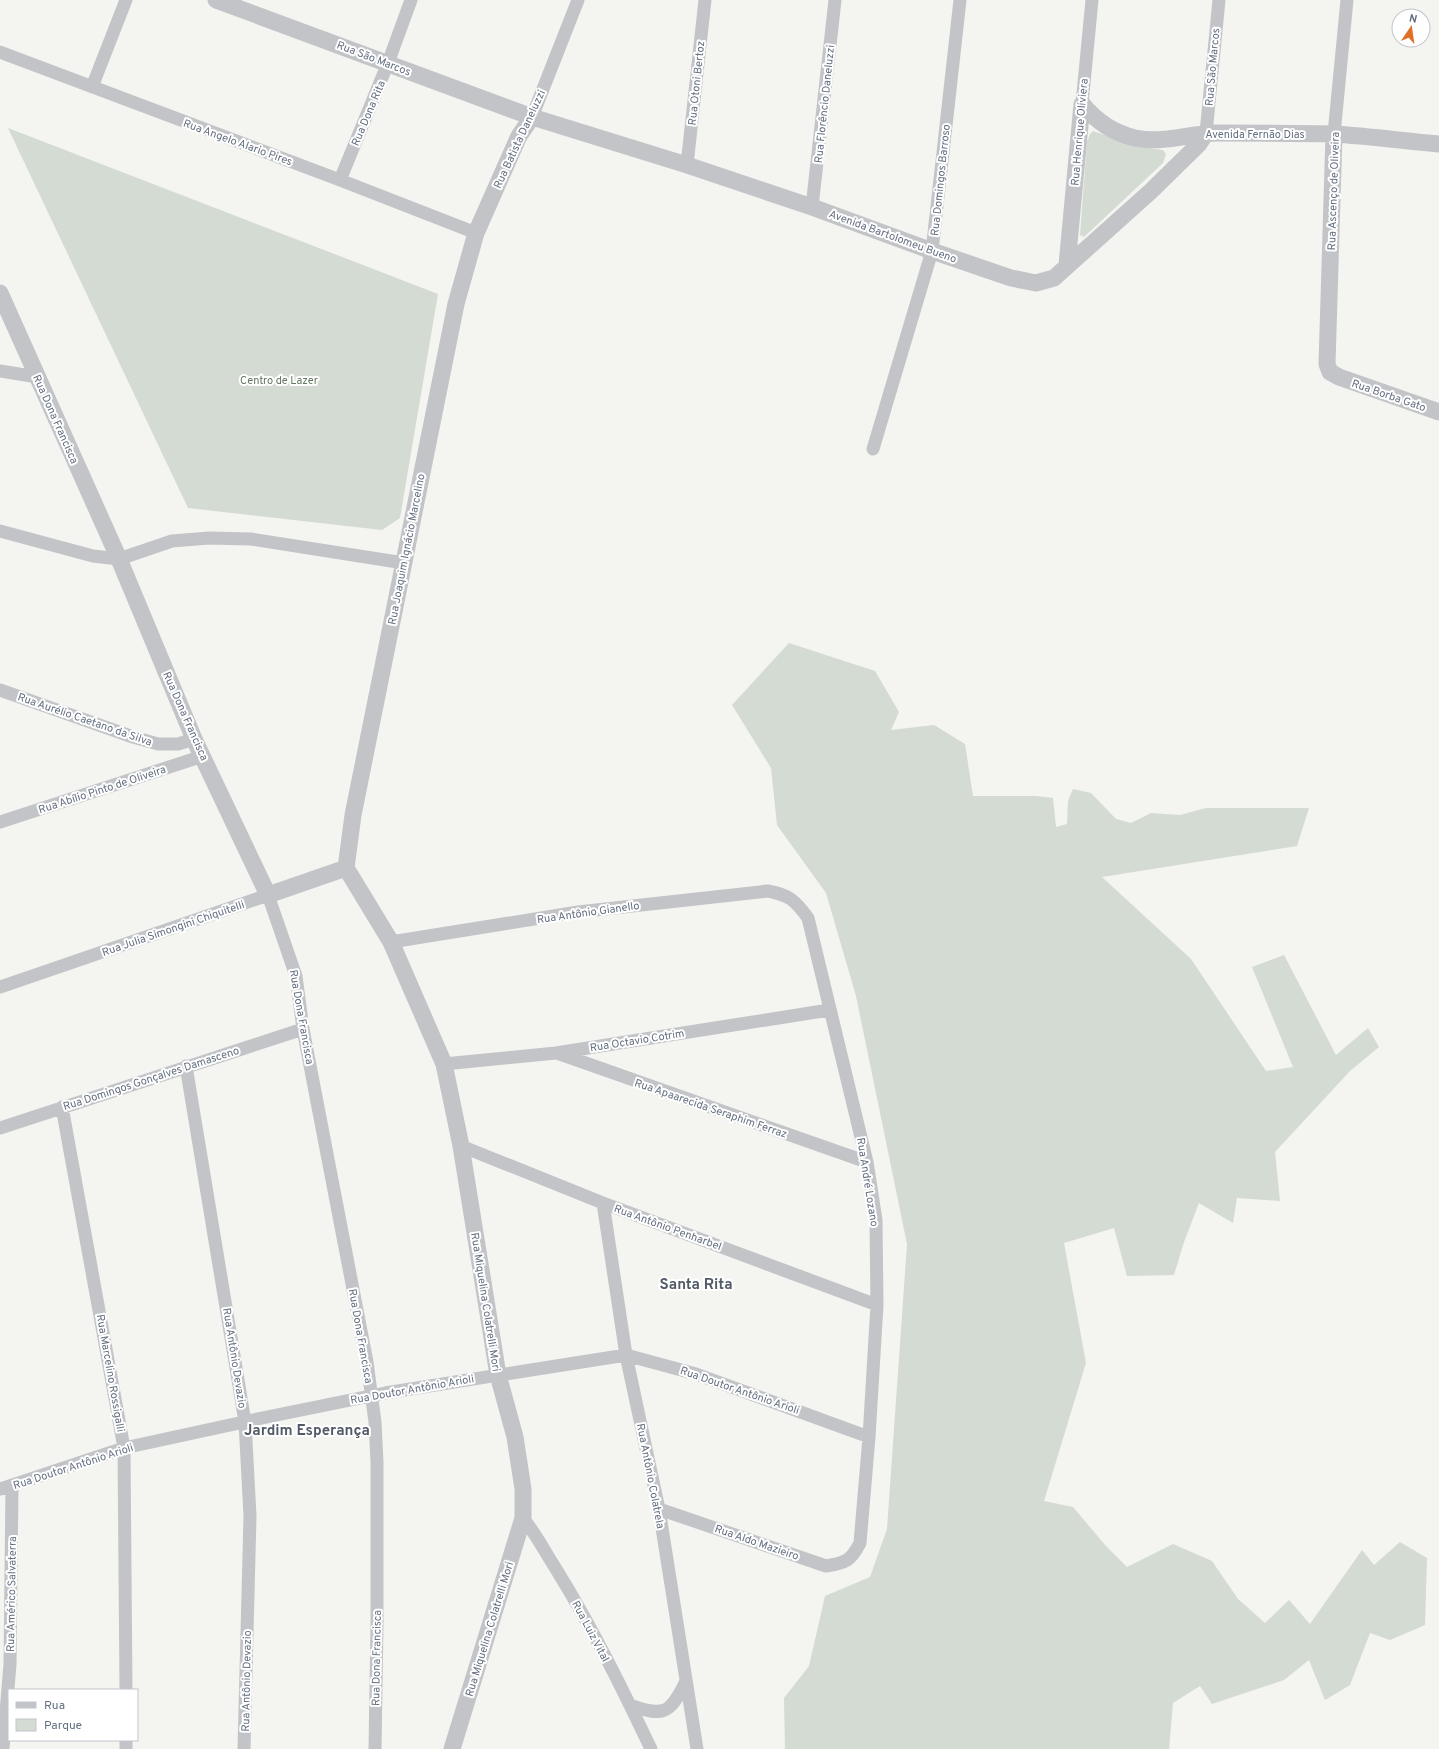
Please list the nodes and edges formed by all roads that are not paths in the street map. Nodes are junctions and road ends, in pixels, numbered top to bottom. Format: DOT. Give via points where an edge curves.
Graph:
graph roads {
  1 [pos="126,0"];
  2 [pos="216,0"];
  3 [pos="411,0"];
  4 [pos="578,0"];
  5 [pos="705,0"];
  6 [pos="835,0"];
  7 [pos="960,0"];
  8 [pos="1092,0"];
  9 [pos="1219,0"];
  10 [pos="1347,0"];
  11 [pos="0,52"];
  12 [pos="388,63"];
  13 [pos="92,87"];
  14 [pos="1082,104"];
  15 [pos="532,117"];
  16 [pos="1206,133"];
  17 [pos="1334,134"];
  18 [pos="1439,144"];
  19 [pos="687,165"];
  20 [pos="340,180"];
  21 [pos="812,207"];
  22 [pos="476,233"];
  23 [pos="932,252"];
  24 [pos="1067,265"];
  25 [pos="0,293"];
  26 [pos="0,371"];
  27 [pos="37,376"];
  28 [pos="1339,377"];
  29 [pos="1439,408"];
  30 [pos="873,449"];
  31 [pos="0,531"];
  32 [pos="119,559"];
  33 [pos="404,563"];
  34 [pos="0,690"];
  35 [pos="194,739"];
  36 [pos="203,756"];
  37 [pos="0,822"];
  38 [pos="346,868"];
  39 [pos="268,894"];
  40 [pos="786,894"];
  41 [pos="391,942"];
  42 [pos="0,987"];
  43 [pos="829,1010"];
  44 [pos="303,1029"];
  45 [pos="556,1053"];
  46 [pos="444,1064"];
  47 [pos="186,1066"];
  48 [pos="62,1107"];
  49 [pos="0,1128"];
  50 [pos="461,1146"];
  51 [pos="867,1162"];
  52 [pos="603,1203"];
  53 [pos="876,1305"];
  54 [pos="626,1355"];
  55 [pos="498,1375"];
  56 [pos="372,1395"];
  57 [pos="245,1422"];
  58 [pos="869,1437"];
  59 [pos="124,1448"];
  60 [pos="6,1487"];
  61 [pos="659,1509"];
  62 [pos="523,1518"];
  63 [pos="854,1555"];
  64 [pos="686,1683"];
  65 [pos="126,1689"];
  66 [pos="630,1705"];
  67 [pos="3,1749"];
  68 [pos="244,1749"];
  69 [pos="375,1749"];
  70 [pos="452,1749"];
  71 [pos="651,1749"];
  72 [pos="697,1749"];
  1 -- 13 [label="street"];
  2 -- 12 [label="street, Rua São Marcos"];
  3 -- 12 [label="street, Rua Dona Rita"];
  4 -- 15 [label="street, Rua Batista Daneluzzi"];
  5 -- 19 [label="street, Rua Otoni Bertoz"];
  6 -- 21 [label="street, Rua Florêncio Daneluzzi"];
  7 -- 23 [label="street, Rua Domingos Barroso"];
  8 -- 14 [label="street, Rua Henrique Oliviera"];
  9 -- 16 [label="street, Rua São Marcos"];
  10 -- 17 [label="street, Rua Ascenço de Oliveira"];
  11 -- 13 [label="street, Rua Angelo Alario Pires"];
  12 -- 15 [label="street, Rua São Marcos"];
  12 -- 20 [label="street, Rua Dona Rita"];
  13 -- 20 [label="street, Rua Angelo Alario Pires"];
  14 -- 16 [label="street, Avenida Fernão Dias" via="1095,120 1134,138 1179,139"];
  14 -- 24 [label="street, Rua Henrique Oliviera"];
  15 -- 19 [label="street, Avenida Bartolomeu Bueno"];
  15 -- 22 [label="street, Rua Batista Daneluzzi" via="519,136"];
  16 -- 17 [label="street, Avenida Fernão Dias"];
  16 -- 24 [label="street, Avenida Bartolomeu Bueno" via="1199,144 1151,191"];
  17 -- 18 [label="street, Avenida Fernão Dias"];
  17 -- 28 [label="street, Rua Ascenço de Oliveira" via="1327,364 1330,372"];
  19 -- 21 [label="street, Avenida Bartolomeu Bueno"];
  20 -- 22 [label="street, Rua Angelo Alario Pires"];
  21 -- 23 [label="street, Avenida Bartolomeu Bueno"];
  22 -- 33 [label="street, Rua Joaquim Ignácio Marcelino" via="442,367"];
  23 -- 24 [label="street, Avenida Bartolomeu Bueno" via="1011,278 1036,283 1054,278"];
  23 -- 30 [label="street, Rua Domingos Barroso"];
  25 -- 27 [label="street, Rua Dona Francisca"];
  26 -- 27 [label="street"];
  27 -- 32 [label="street, Rua Dona Francisca"];
  28 -- 29 [label="street, Rua Borba Gato"];
  31 -- 32 [label="street" via="93,556"];
  32 -- 33 [label="street" via="172,541 209,538 251,539"];
  32 -- 35 [label="street, Rua Dona Francisca"];
  33 -- 38 [label="street, Rua Joaquim Ignácio Marcelino" via="353,815"];
  34 -- 35 [label="street, Rua Aurélio Caetano da Silva" via="158,744 178,744"];
  35 -- 36 [label="street, Rua Dona Francisca"];
  36 -- 37 [label="street, Rua Abílio Pinto de Oliveira"];
  36 -- 39 [label="street, Rua Dona Francisca"];
  38 -- 39 [label="street, Rua Julia Simongini Chiquitelli"];
  38 -- 41 [label="street, Rua Miquelina Colatrelli Mori"];
  39 -- 42 [label="street, Rua Julia Simongini Chiquitelli"];
  39 -- 44 [label="street, Rua Dona Francisca" via="296,976"];
  40 -- 41 [label="street, Rua Antônio Gianello" via="768,891 578,912"];
  40 -- 43 [label="street, Rua André Lozano" via="808,918"];
  41 -- 46 [label="street, Rua Miquelina Colatrelli Mori"];
  43 -- 45 [label="street, Rua Octavio Cotrim"];
  43 -- 51 [label="street, Rua André Lozano"];
  44 -- 47 [label="street, Rua Domingos Gonçalves Damasceno"];
  44 -- 56 [label="street, Rua Dona Francisca"];
  45 -- 46 [label="street, Rua Octavio Cotrim"];
  45 -- 51 [label="street, Rua Apaarecida Seraphim Ferraz"];
  46 -- 50 [label="street, Rua Miquelina Colatrelli Mori"];
  47 -- 48 [label="street, Rua Domingos Gonçalves Damasceno"];
  47 -- 57 [label="street, Rua Antônio Devazio"];
  48 -- 49 [label="street, Rua Domingos Gonçalves Damasceno"];
  48 -- 59 [label="street, Rua Marcelino Rossigalli"];
  50 -- 52 [label="street, Rua Antônio Penharbel"];
  50 -- 55 [label="street, Rua Miquelina Colatrelli Mori"];
  51 -- 53 [label="street, Rua André Lozano" via="876,1220"];
  52 -- 53 [label="street, Rua Antônio Penharbel"];
  52 -- 54 [label="street, Rua Antônio Colatrela"];
  53 -- 58 [label="street, Rua André Lozano"];
  54 -- 55 [label="street, Rua Doutor Antônio Arioli"];
  54 -- 58 [label="street, Rua Doutor Antônio Arioli" via="696,1374"];
  54 -- 61 [label="street, Rua Antônio Colatrela"];
  55 -- 56 [label="street, Rua Doutor Antônio Arioli"];
  55 -- 62 [label="street, Rua Miquelina Colatrelli Mori" via="515,1437 524,1489"];
  56 -- 57 [label="street, Rua Doutor Antônio Arioli"];
  56 -- 69 [label="street, Rua Dona Francisca" via="377,1462"];
  57 -- 59 [label="street, Rua Doutor Antônio Arioli"];
  57 -- 68 [label="street, Rua Antônio Devazio" via="250,1516"];
  58 -- 63 [label="street, Rua André Lozano" via="860,1543"];
  59 -- 60 [label="street, Rua Doutor Antônio Arioli"];
  59 -- 65 [label="street, Rua Marcelino Rossigalli"];
  60 -- 67 [label="street, Rua Américo Salvaterra" via="10,1664"];
  61 -- 63 [label="street, Rua Aldo Mazieiro" via="826,1566 841,1564"];
  61 -- 64 [label="street, Rua Antônio Colatrela"];
  62 -- 66 [label="street, Rua Luiz Vital" via="534,1531 570,1592"];
  62 -- 70 [label="street, Rua Miquelina Colatrelli Mori"];
  64 -- 66 [label="street" via="676,1702 665,1711 650,1712"];
  64 -- 72 [label="street, Rua Antônio Colatrela"];
  66 -- 71 [label="street, Rua Luiz Vital"];
}
